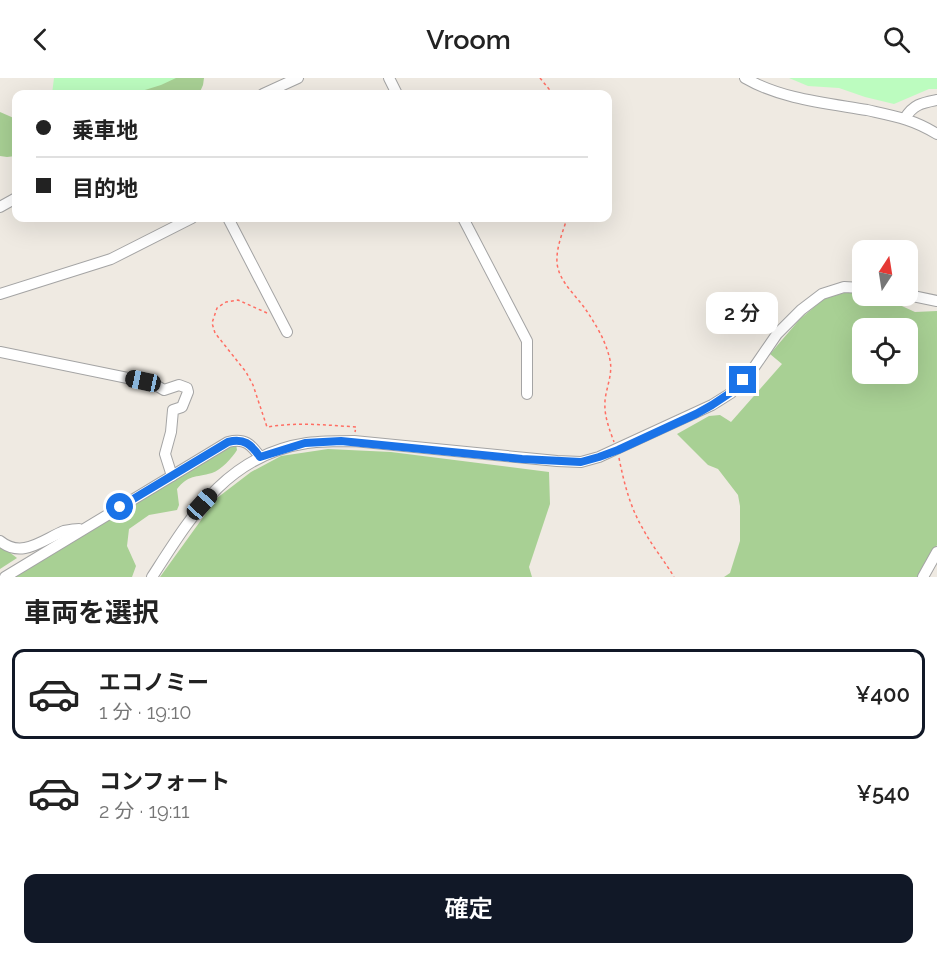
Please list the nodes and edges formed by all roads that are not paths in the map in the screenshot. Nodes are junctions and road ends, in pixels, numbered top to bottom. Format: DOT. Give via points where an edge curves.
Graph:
graph roads {
  1 [pos="298,78"];
  2 [pos="745,78"];
  3 [pos="272,90"];
  4 [pos="937,100"];
  5 [pos="904,118"];
  6 [pos="937,134"];
  7 [pos="184,222"];
  8 [pos="230,222"];
  9 [pos="465,222"];
  10 [pos="852,287"];
  11 [pos="0,294"];
  12 [pos="918,297"];
  13 [pos="937,301"];
  14 [pos="286,332"];
  15 [pos="0,352"];
  16 [pos="527,394"];
  17 [pos="260,457"];
  18 [pos="172,476"];
  19 [pos="85,528"];
  20 [pos="0,542"];
  21 [pos="937,552"];
  22 [pos="929,572"];
  23 [pos="4,577"];
  24 [pos="152,577"];
  1 -- 3 [label="street"];
  2 -- 5 [label="street" via="768,90"];
  4 -- 5 [label="street" via="918,104"];
  5 -- 6 [label="street"];
  7 -- 11 [label="street" via="111,259"];
  8 -- 14 [label="street"];
  9 -- 16 [label="street" via="527,341"];
  10 -- 17 [label="street" via="822,294 801,310 730,393 696,414 599,457 581,462 557,461 354,441 305,443"];
  12 -- 13 [label="street"];
  15 -- 18 [label="street" via="143,381 164,390 178,385 187,388 182,407 172,412 165,454"];
  17 -- 18 [label="street" via="249,444 240,440 228,442"];
  17 -- 24 [label="street" via="212,493"];
  18 -- 19 [label="street"];
  19 -- 20 [label="street" via="67,530 23,549"];
  19 -- 23 [label="street"];
  21 -- 22 [label="street"];
}
